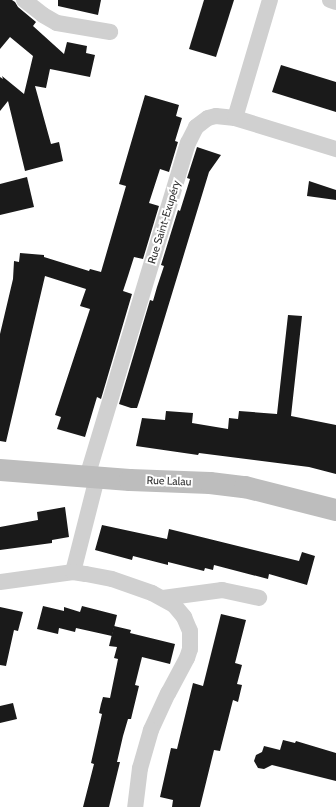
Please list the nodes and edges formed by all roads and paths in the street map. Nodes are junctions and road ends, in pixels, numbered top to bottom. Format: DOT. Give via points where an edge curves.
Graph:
graph roads {
  1 [pos="24,0"];
  2 [pos="270,0"];
  3 [pos="330,0"];
  4 [pos="336,2"];
  5 [pos="110,32"];
  6 [pos="235,118"];
  7 [pos="336,149"];
  8 [pos="0,470"];
  9 [pos="92,477"];
  10 [pos="336,510"];
  11 [pos="73,572"];
  12 [pos="0,582"];
  13 [pos="163,598"];
  14 [pos="259,598"];
  15 [pos="135,807"];
  1 -- 5 [label="street" via="57,23"];
  2 -- 6 [label="street"];
  3 -- 4 [label="street"];
  6 -- 7 [label="street, Rue Saint-Exupéry"];
  6 -- 9 [label="street, Rue Saint-Exupéry" via="208,118 196,127 188,143"];
  8 -- 9 [label="main road, Rue Lalau"];
  9 -- 10 [label="main road, Rue Lalau" via="245,487"];
  9 -- 11 [label="street, Rue Saint-Exupéry"];
  11 -- 12 [label="street"];
  11 -- 13 [label="street" via="112,579"];
  13 -- 14 [label="street" via="222,590"];
  13 -- 15 [label="street" via="174,605 184,617 190,631 190,649 188,658 151,730 140,768"];
}
